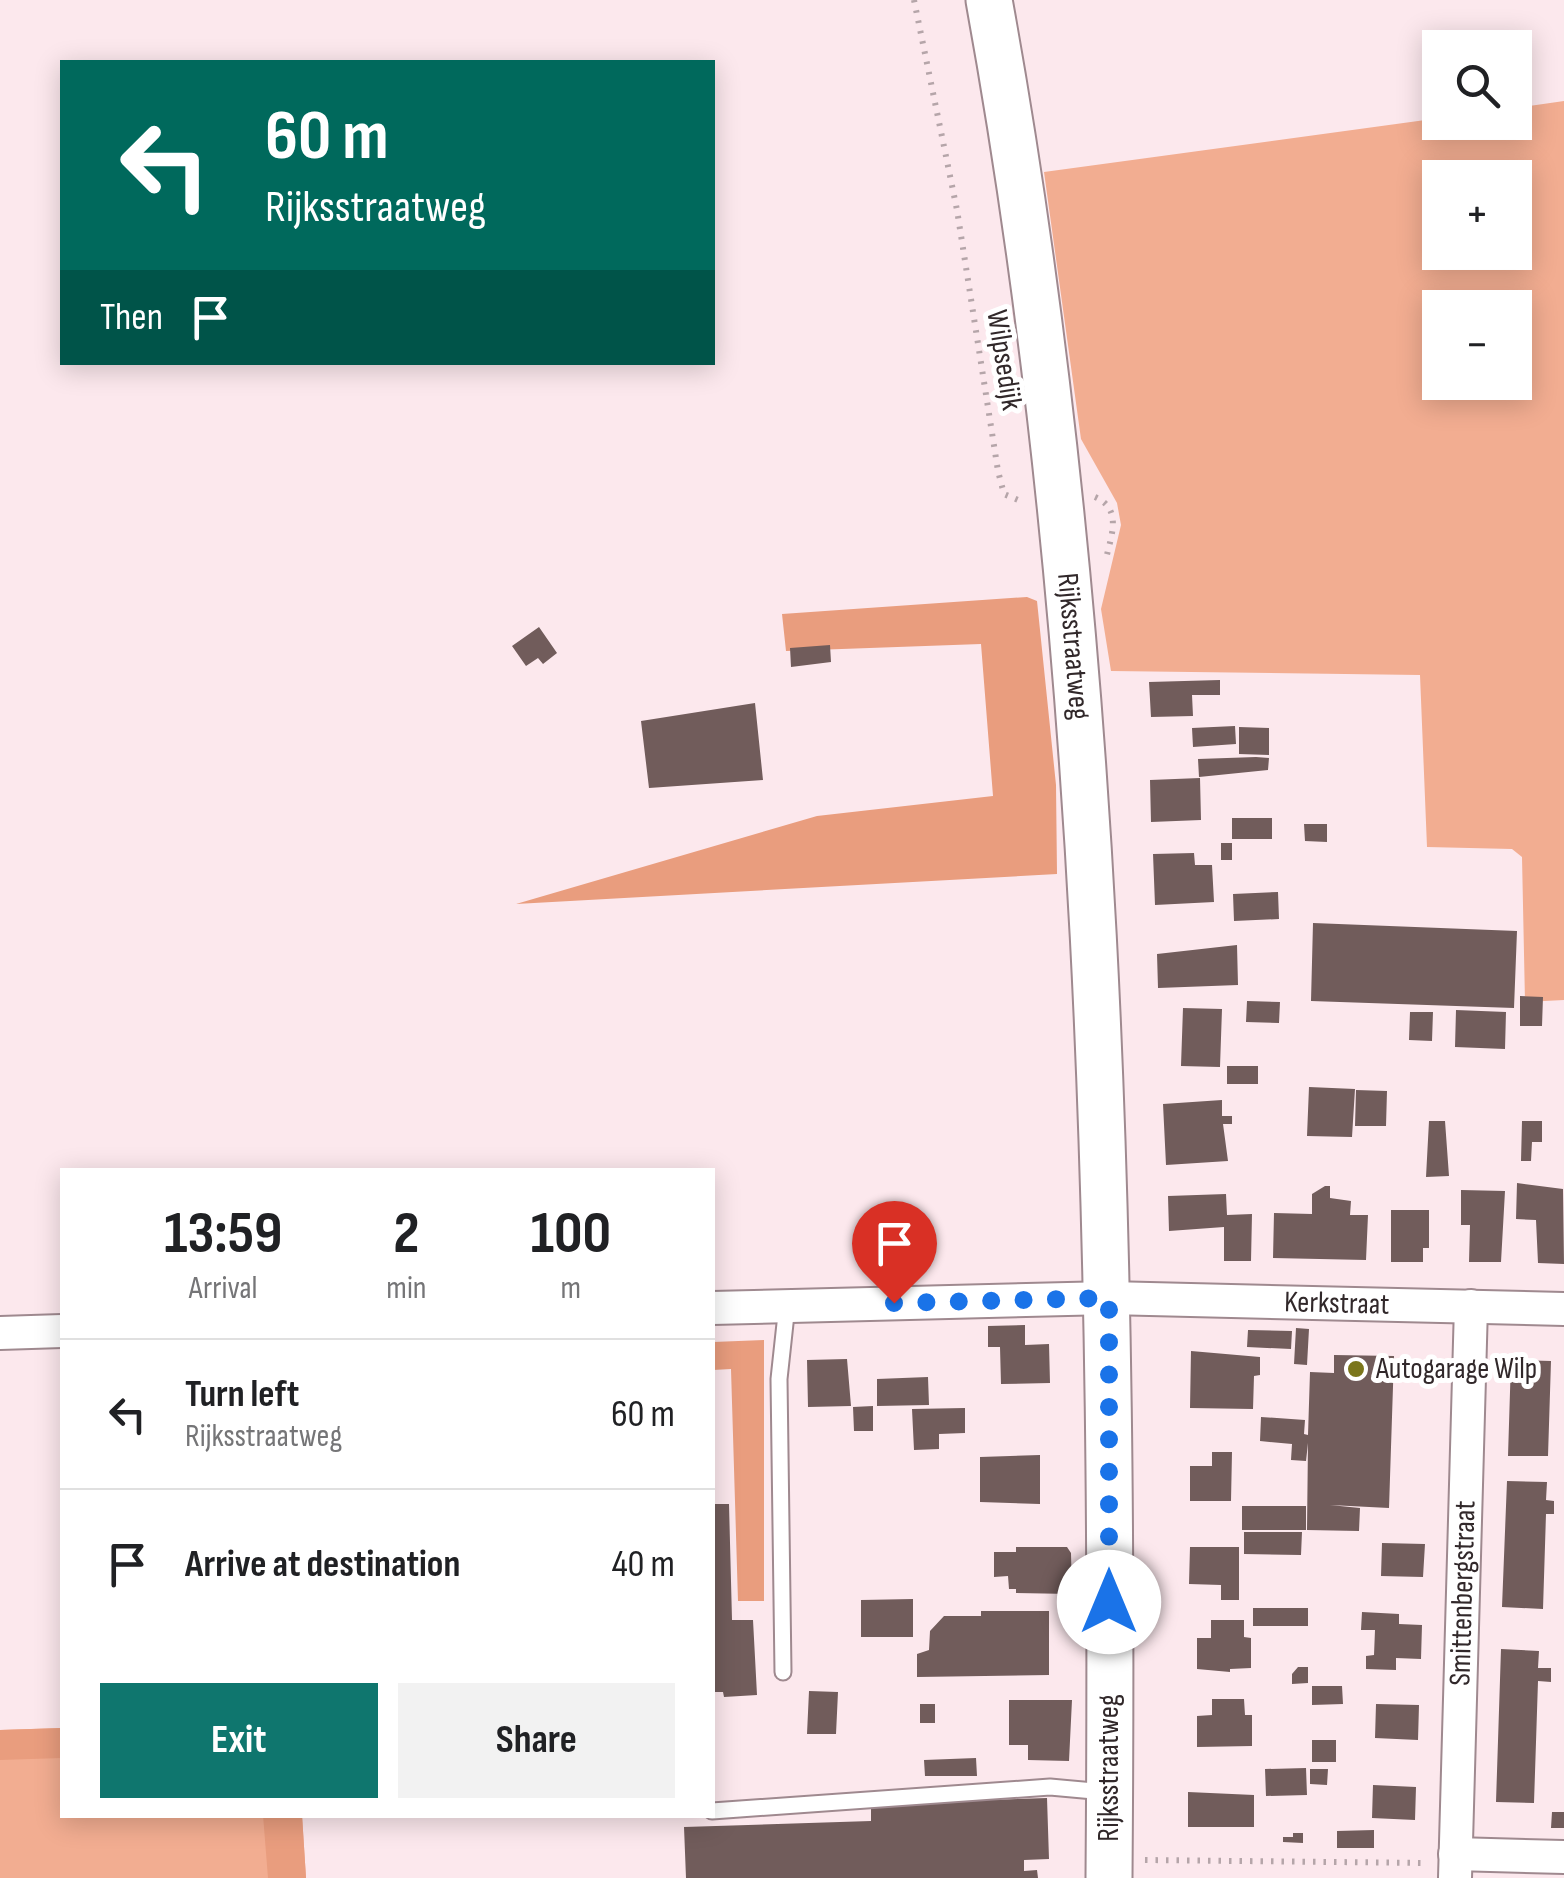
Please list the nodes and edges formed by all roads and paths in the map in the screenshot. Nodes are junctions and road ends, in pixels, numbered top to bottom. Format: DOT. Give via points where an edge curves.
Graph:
graph roads {
  1 [pos="914,0"];
  2 [pos="990,0"];
  3 [pos="1024,502"];
  4 [pos="1109,1298"];
  5 [pos="787,1306"];
  6 [pos="1471,1306"];
  7 [pos="715,1308"];
  8 [pos="1564,1308"];
  9 [pos="60,1330"];
  10 [pos="0,1333"];
  11 [pos="783,1672"];
  12 [pos="1109,1792"];
  13 [pos="715,1811"];
  14 [pos="1564,1857"];
  15 [pos="1455,1866"];
  16 [pos="1109,1869"];
  1 -- 3 [label="path, Wilpsedijk" via="957,210 998,471 1004,494"];
  2 -- 4 [label="main road, Rijksstraatweg" via="1064,536 1088,835"];
  4 -- 5 [label="street"];
  4 -- 6 [label="street, Kerkstraat"];
  4 -- 12 [label="main road, Rijksstraatweg"];
  5 -- 7 [label="street"];
  5 -- 11 [label="lane" via="779,1380"];
  6 -- 8 [label="street, Kerkstraat"];
  6 -- 15 [label="street, Smittenbergstraat"];
  9 -- 10 [label="street"];
  12 -- 13 [label="lane" via="1050,1786"];
  12 -- 16 [label="main road, Rijksstraatweg"];
  14 -- 15 [label="street"];
  15 -- 16 [label="path"];
}
